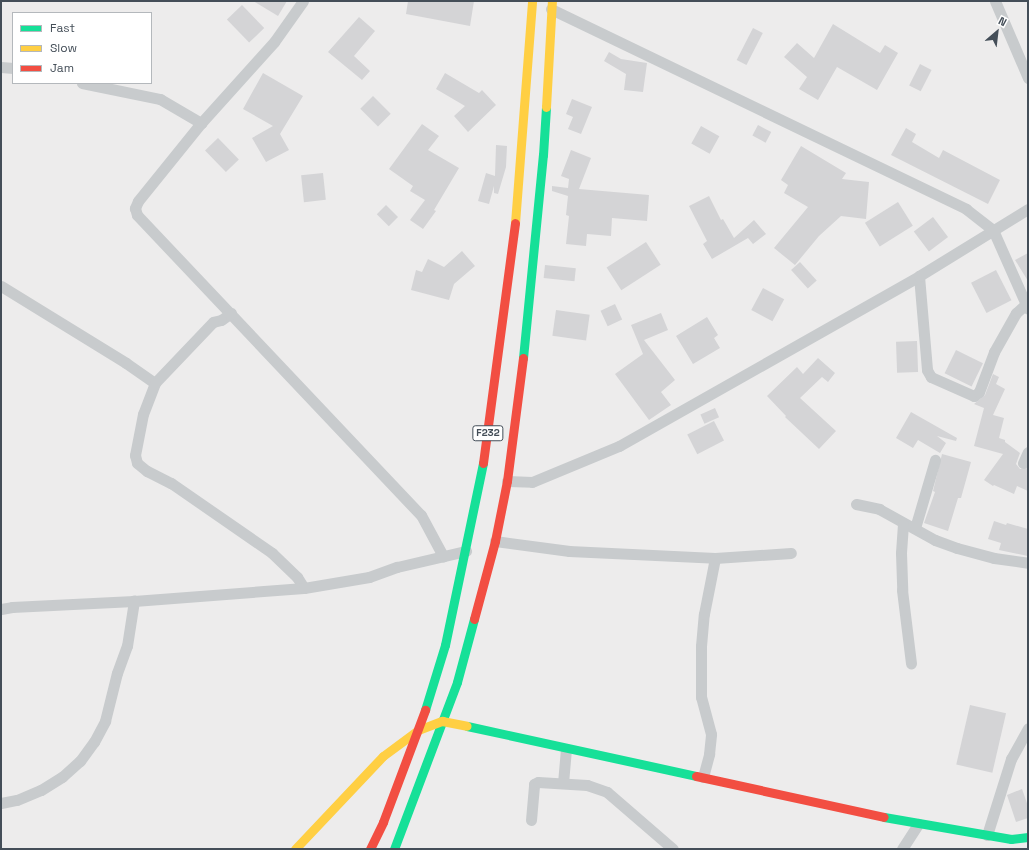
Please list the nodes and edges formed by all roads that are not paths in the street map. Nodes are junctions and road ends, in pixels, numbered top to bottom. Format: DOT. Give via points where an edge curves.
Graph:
graph roads {
  1 [pos="303,1"];
  2 [pos="532,1"];
  3 [pos="994,1"];
  4 [pos="552,5"];
  5 [pos="1,67"];
  6 [pos="12,68"];
  7 [pos="1028,78"];
  8 [pos="87,84"];
  9 [pos="201,124"];
  10 [pos="1028,209"];
  11 [pos="993,230"];
  12 [pos="919,276"];
  13 [pos="1,286"];
  14 [pos="1027,307"];
  15 [pos="231,314"];
  16 [pos="155,383"];
  17 [pos="1028,452"];
  18 [pos="935,460"];
  19 [pos="1023,463"];
  20 [pos="507,481"];
  21 [pos="856,504"];
  22 [pos="903,524"];
  23 [pos="915,528"];
  24 [pos="495,541"];
  25 [pos="466,551"];
  26 [pos="791,553"];
  27 [pos="443,556"];
  28 [pos="715,558"];
  29 [pos="1028,563"];
  30 [pos="304,588"];
  31 [pos="134,601"];
  32 [pos="1,609"];
  33 [pos="911,663"];
  34 [pos="442,721"];
  35 [pos="1028,728"];
  36 [pos="418,730"];
  37 [pos="566,749"];
  38 [pos="703,777"];
  39 [pos="563,783"];
  40 [pos="1,803"];
  41 [pos="531,820"];
  42 [pos="918,824"];
  43 [pos="987,835"];
  44 [pos="1028,837"];
  45 [pos="295,849"];
  46 [pos="370,849"];
  47 [pos="394,849"];
  48 [pos="673,849"];
  49 [pos="902,849"];
  1 -- 9 [label="street" via="274,42"];
  2 -- 25 [label="main road, F232" via="514,234 483,464"];
  3 -- 7 [label="street"];
  4 -- 11 [label="street" via="966,209"];
  4 -- 20 [label="main road, F232" via="543,155 526,329"];
  5 -- 6 [label="street"];
  8 -- 9 [label="street" via="160,99"];
  9 -- 15 [label="street" via="135,208 137,215"];
  10 -- 11 [label="street"];
  11 -- 12 [label="street"];
  11 -- 14 [label="street"];
  12 -- 14 [label="street" via="926,370 931,377 974,396 979,392 997,346 1016,313"];
  12 -- 20 [label="street" via="619,446 532,482"];
  13 -- 16 [label="street"];
  15 -- 16 [label="street" via="213,322"];
  15 -- 27 [label="street" via="421,515"];
  16 -- 30 [label="street" via="143,414 135,455 136,463 272,553 297,576"];
  17 -- 19 [label="street"];
  18 -- 23 [label="street"];
  20 -- 24 [label="main road, F232"];
  21 -- 22 [label="street" via="879,509"];
  22 -- 23 [label="street"];
  22 -- 33 [label="street" via="902,590"];
  23 -- 29 [label="street" via="934,540 957,548 994,558"];
  24 -- 28 [label="street" via="569,551"];
  24 -- 34 [label="main road, F232" via="457,682"];
  25 -- 27 [label="street"];
  25 -- 36 [label="main road, F232" via="445,645"];
  26 -- 28 [label="street"];
  27 -- 30 [label="street" via="396,567 369,577"];
  28 -- 38 [label="street" via="704,614 701,646 701,697 710,734 709,754"];
  30 -- 31 [label="street"];
  31 -- 32 [label="street"];
  31 -- 40 [label="street" via="127,646 105,721 94,742 80,761 62,778 18,800"];
  34 -- 36 [label="main road"];
  34 -- 37 [label="main road"];
  34 -- 47 [label="main road, F232"];
  35 -- 43 [label="street" via="1011,759"];
  36 -- 45 [label="main road" via="384,756"];
  36 -- 46 [label="main road, F232"];
  37 -- 38 [label="main road"];
  37 -- 39 [label="street"];
  38 -- 42 [label="main road"];
  39 -- 41 [label="street" via="534,784"];
  39 -- 48 [label="street" via="587,785 607,792"];
  42 -- 43 [label="main road"];
  42 -- 49 [label="street"];
  43 -- 44 [label="main road" via="1011,839"];
}
